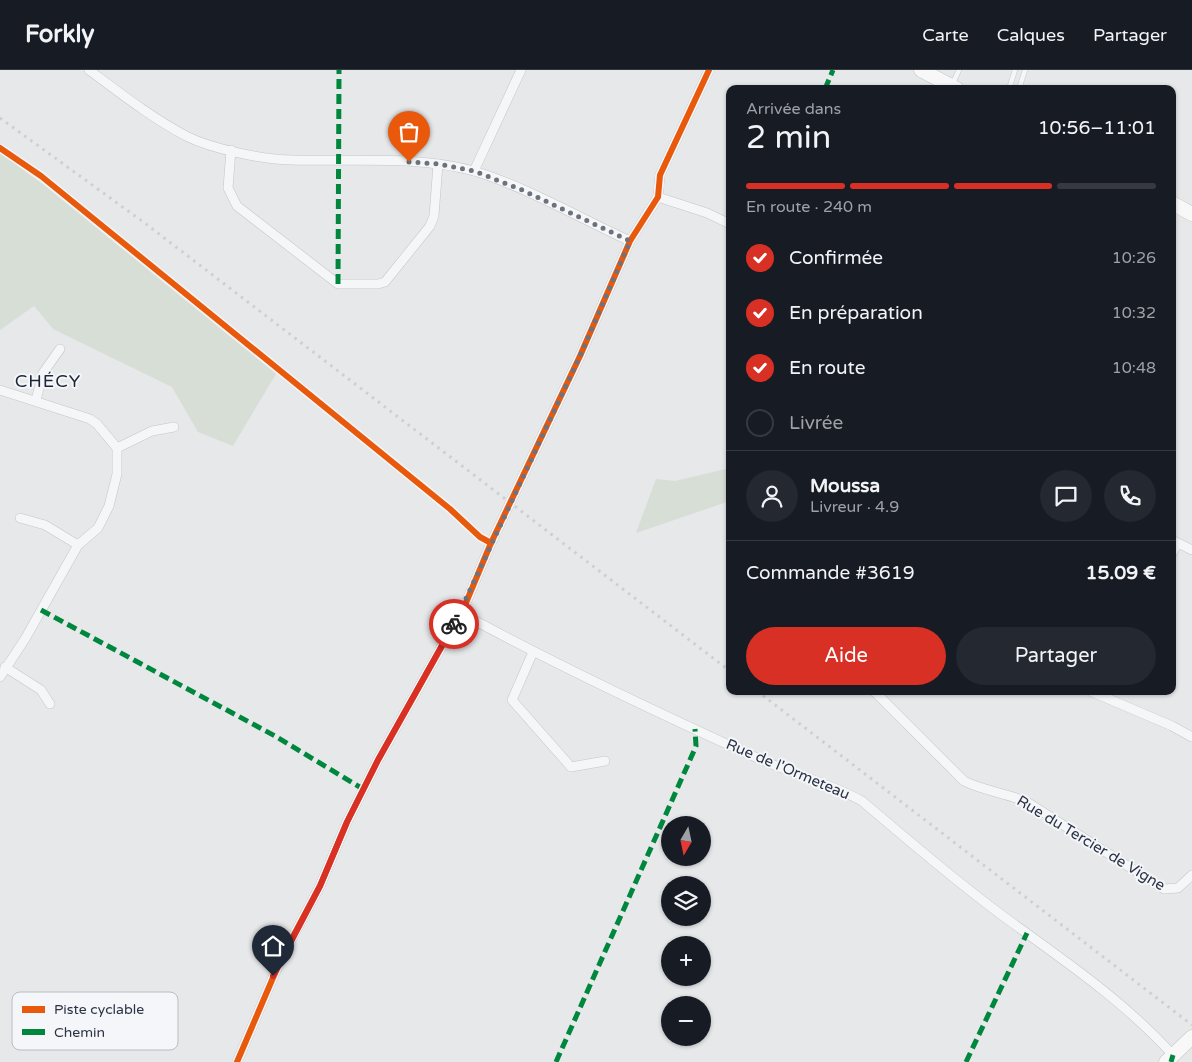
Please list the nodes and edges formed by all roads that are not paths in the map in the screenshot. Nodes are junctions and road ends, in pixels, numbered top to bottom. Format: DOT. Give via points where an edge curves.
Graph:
graph roads {
  1 [pos="89,70"];
  2 [pos="521,70"];
  3 [pos="709,70"];
  4 [pos="921,70"];
  5 [pos="959,70"];
  6 [pos="1015,70"];
  7 [pos="1025,70"];
  8 [pos="950,85"];
  9 [pos="955,85"];
  10 [pos="1010,85"];
  11 [pos="1020,85"];
  12 [pos="231,150"];
  13 [pos="438,164"];
  14 [pos="474,171"];
  15 [pos="658,197"];
  16 [pos="1176,206"];
  17 [pos="1192,214"];
  18 [pos="726,222"];
  19 [pos="630,241"];
  20 [pos="60,349"];
  21 [pos="0,390"];
  22 [pos="36,400"];
  23 [pos="174,427"];
  24 [pos="117,448"];
  25 [pos="20,518"];
  26 [pos="1176,542"];
  27 [pos="78,545"];
  28 [pos="1192,550"];
  29 [pos="461,613"];
  30 [pos="533,652"];
  31 [pos="5,667"];
  32 [pos="0,677"];
  33 [pos="878,695"];
  34 [pos="1099,695"];
  35 [pos="50,704"];
  36 [pos="1192,737"];
  37 [pos="605,761"];
  38 [pos="1192,875"];
  39 [pos="1192,1037"];
  40 [pos="1170,1058"];
  41 [pos="237,1062"];
  1 -- 12 [label="street" via="135,104 188,136"];
  2 -- 14 [label="street"];
  3 -- 15 [label="street" via="660,175"];
  4 -- 8 [label="main road"];
  5 -- 9 [label="lane"];
  6 -- 10 [label="lane"];
  7 -- 11 [label="lane"];
  12 -- 13 [label="street" via="291,160"];
  12 -- 13 [label="street" via="228,188 237,206 338,284 386,282 430,226 434,216"];
  13 -- 14 [label="street"];
  14 -- 19 [label="street"];
  15 -- 18 [label="street"];
  15 -- 19 [label="street"];
  16 -- 17 [label="main road"];
  19 -- 29 [label="street"];
  20 -- 22 [label="street" via="43,373"];
  21 -- 22 [label="street"];
  22 -- 24 [label="street" via="90,419"];
  23 -- 24 [label="street" via="152,431"];
  24 -- 27 [label="street" via="117,474 109,506 98,528"];
  25 -- 27 [label="street" via="45,525"];
  26 -- 28 [label="street"];
  27 -- 31 [label="street"];
  29 -- 30 [label="street, Rue de l'Ormeteau"];
  29 -- 41 [label="street" via="355,805 320,886 281,959"];
  30 -- 37 [label="street" via="512,700 571,767"];
  30 -- 40 [label="street, Rue de l'Ormeteau" via="756,758 862,801 1001,915 1100,986 1144,1024"];
  31 -- 32 [label="street"];
  31 -- 35 [label="street" via="41,690"];
  33 -- 38 [label="street, Rue du Tercier de Vigne" via="964,781 1027,802 1164,888 1178,888"];
  34 -- 36 [label="street"];
  39 -- 40 [label="main road"];
}
